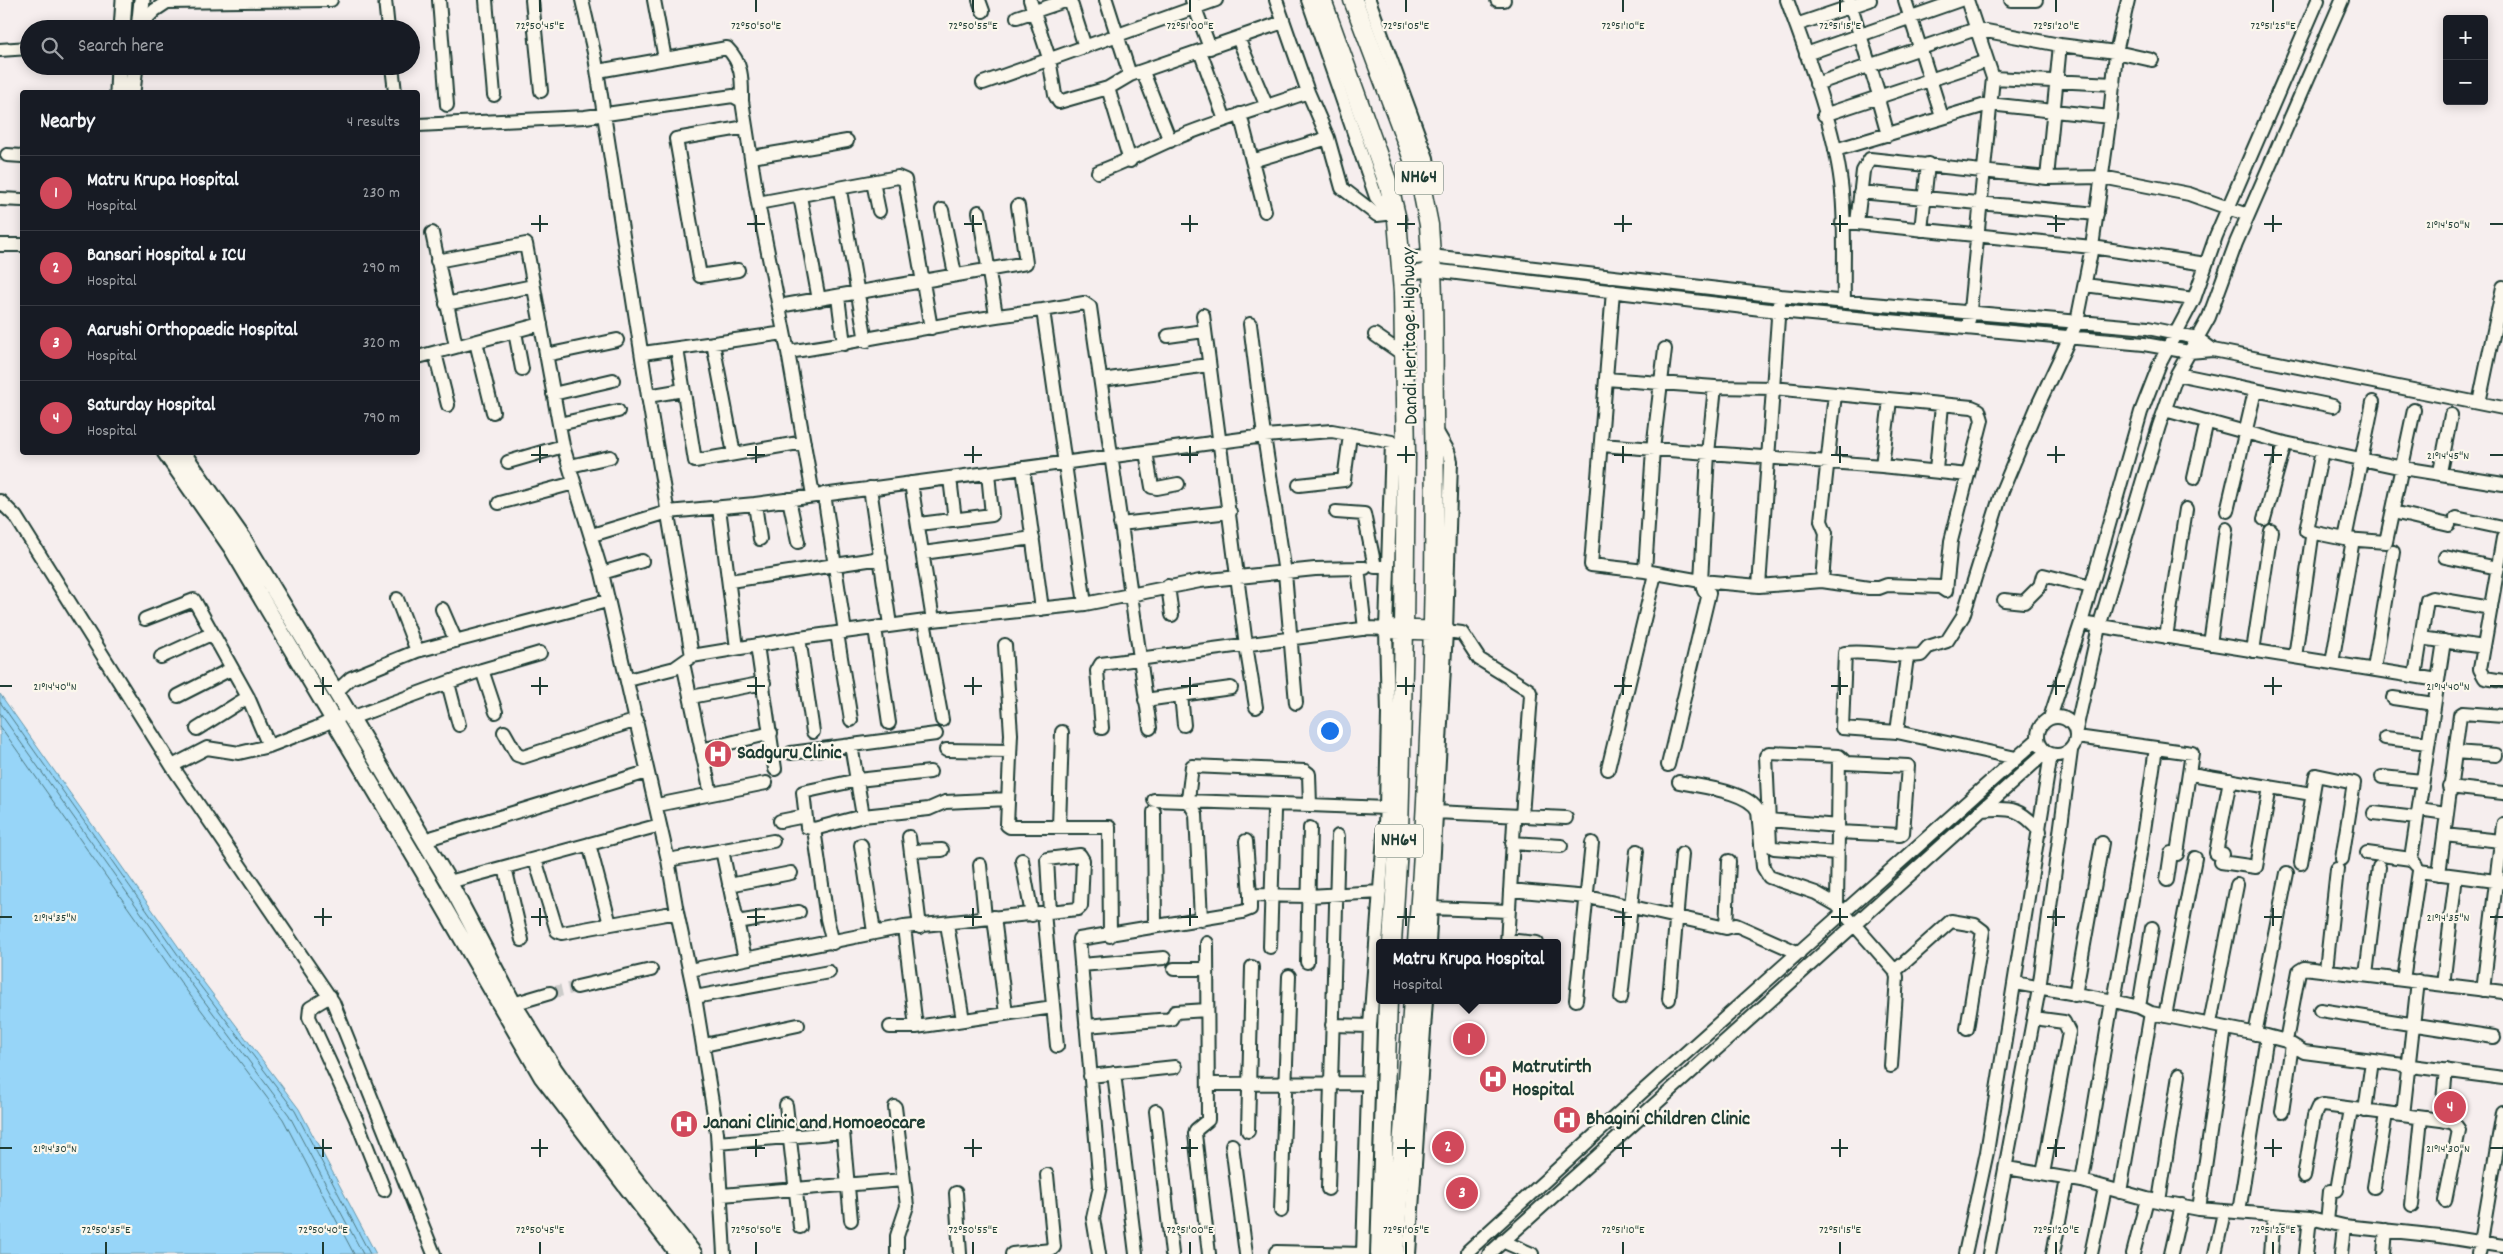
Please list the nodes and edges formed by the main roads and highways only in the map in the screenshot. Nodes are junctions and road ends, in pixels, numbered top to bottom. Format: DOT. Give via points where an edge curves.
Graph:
graph roads {
  1 [pos="124,0"];
  2 [pos="142,0"];
  3 [pos="1322,0"];
  4 [pos="1353,0"];
  5 [pos="123,20"];
  6 [pos="140,20"];
  7 [pos="119,75"];
  8 [pos="134,75"];
  9 [pos="118,90"];
  10 [pos="132,90"];
  11 [pos="168,455"];
  12 [pos="183,455"];
  13 [pos="202,494"];
  14 [pos="1386,629"];
  15 [pos="1404,630"];
  16 [pos="1439,631"];
  17 [pos="1442,694"];
  18 [pos="1429,714"];
  19 [pos="1392,939"];
  20 [pos="1417,939"];
  21 [pos="1388,1004"];
  22 [pos="1413,1004"];
  23 [pos="507,1006"];
  24 [pos="678,1254"];
  25 [pos="694,1254"];
  26 [pos="1380,1254"];
  27 [pos="1394,1254"];
  1 -- 5 [label="main road"];
  2 -- 6 [label="main road"];
  3 -- 15 [label="highway, Dandi Heritage Highway / NH64" via="1389,186 1394,211 1401,267 1404,360"];
  4 -- 16 [label="highway, Dandi Heritage Highway / NH64" via="1419,175 1424,200 1432,263"];
  7 -- 9 [label="main road"];
  8 -- 10 [label="main road"];
  11 -- 13 [label="main road"];
  12 -- 13 [label="main road"];
  13 -- 23 [label="main road" via="333,720"];
  13 -- 23 [label="main road" via="242,537 350,715 449,882"];
  14 -- 15 [label="highway"];
  15 -- 16 [label="highway"];
  15 -- 19 [label="highway, Dandi Heritage Highway / NH64" via="1399,832"];
  16 -- 18 [label="highway, Dandi Heritage Highway / NH64"];
  17 -- 18 [label="highway"];
  18 -- 20 [label="highway, NH64"];
  21 -- 26 [label="highway"];
  22 -- 27 [label="highway"];
  23 -- 24 [label="main road" via="542,1077"];
  23 -- 25 [label="main road" via="604,1140"];
}
